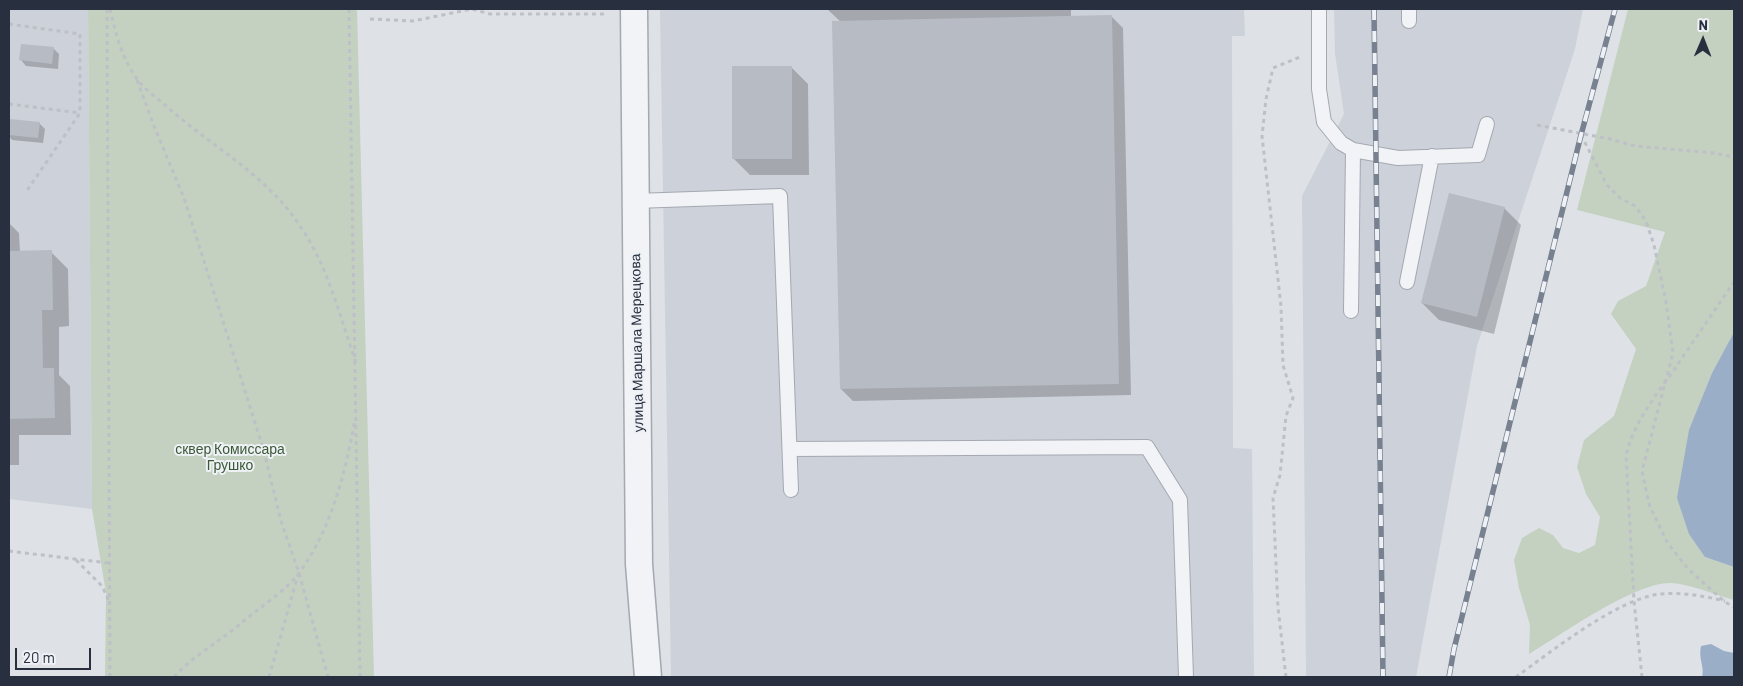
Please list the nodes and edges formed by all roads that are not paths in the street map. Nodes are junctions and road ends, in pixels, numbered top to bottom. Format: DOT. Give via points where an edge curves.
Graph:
graph roads {
  1 [pos="1319,9"];
  2 [pos="634,12"];
  3 [pos="1487,124"];
  4 [pos="1353,150"];
  5 [pos="1432,156"];
  6 [pos="635,201"];
  7 [pos="1407,282"];
  8 [pos="1351,310"];
  9 [pos="790,449"];
  10 [pos="791,490"];
  11 [pos="648,677"];
  12 [pos="1186,677"];
  1 -- 4 [label="lane" via="1319,89 1324,122 1341,143"];
  2 -- 6 [label="street, улица Маршала Мерецкова"];
  3 -- 5 [label="lane" via="1478,155"];
  4 -- 5 [label="lane" via="1398,158"];
  4 -- 8 [label="lane"];
  5 -- 7 [label="lane"];
  6 -- 9 [label="lane" via="780,196"];
  6 -- 11 [label="street, улица Маршала Мерецкова" via="639,564"];
  9 -- 10 [label="lane"];
  9 -- 12 [label="lane" via="1147,447 1180,500"];
}
